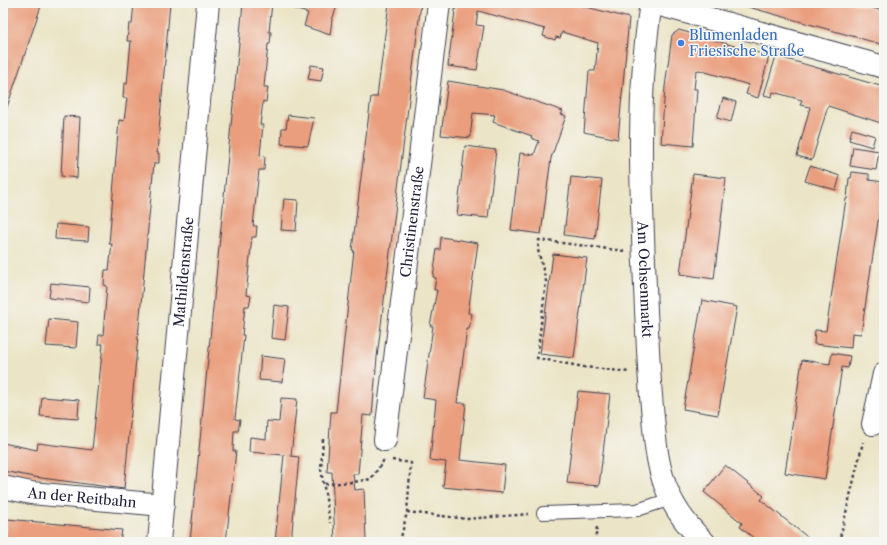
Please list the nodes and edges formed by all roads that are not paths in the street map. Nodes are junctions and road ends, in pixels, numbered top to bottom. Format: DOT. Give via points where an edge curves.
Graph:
graph roads {
  1 [pos="208,3"];
  2 [pos="439,3"];
  3 [pos="652,3"];
  4 [pos="680,7"];
  5 [pos="884,67"];
  6 [pos="884,374"];
  7 [pos="873,424"];
  8 [pos="384,450"];
  9 [pos="3,488"];
  10 [pos="671,499"];
  11 [pos="162,505"];
  12 [pos="542,513"];
  13 [pos="159,542"];
  14 [pos="704,542"];
  1 -- 11 [label="street, Mathildenstraße"];
  2 -- 8 [label="street, Christinenstraße"];
  3 -- 4 [label="street"];
  3 -- 10 [label="street, Am Ochsenmarkt" via="644,45 641,179 649,374 656,452"];
  4 -- 5 [label="street"];
  6 -- 7 [label="street"];
  9 -- 11 [label="street, An der Reitbahn"];
  10 -- 12 [label="lane" via="637,510"];
  10 -- 14 [label="street, Am Ochsenmarkt" via="682,517"];
  11 -- 13 [label="street, Mathildenstraße"];
}
